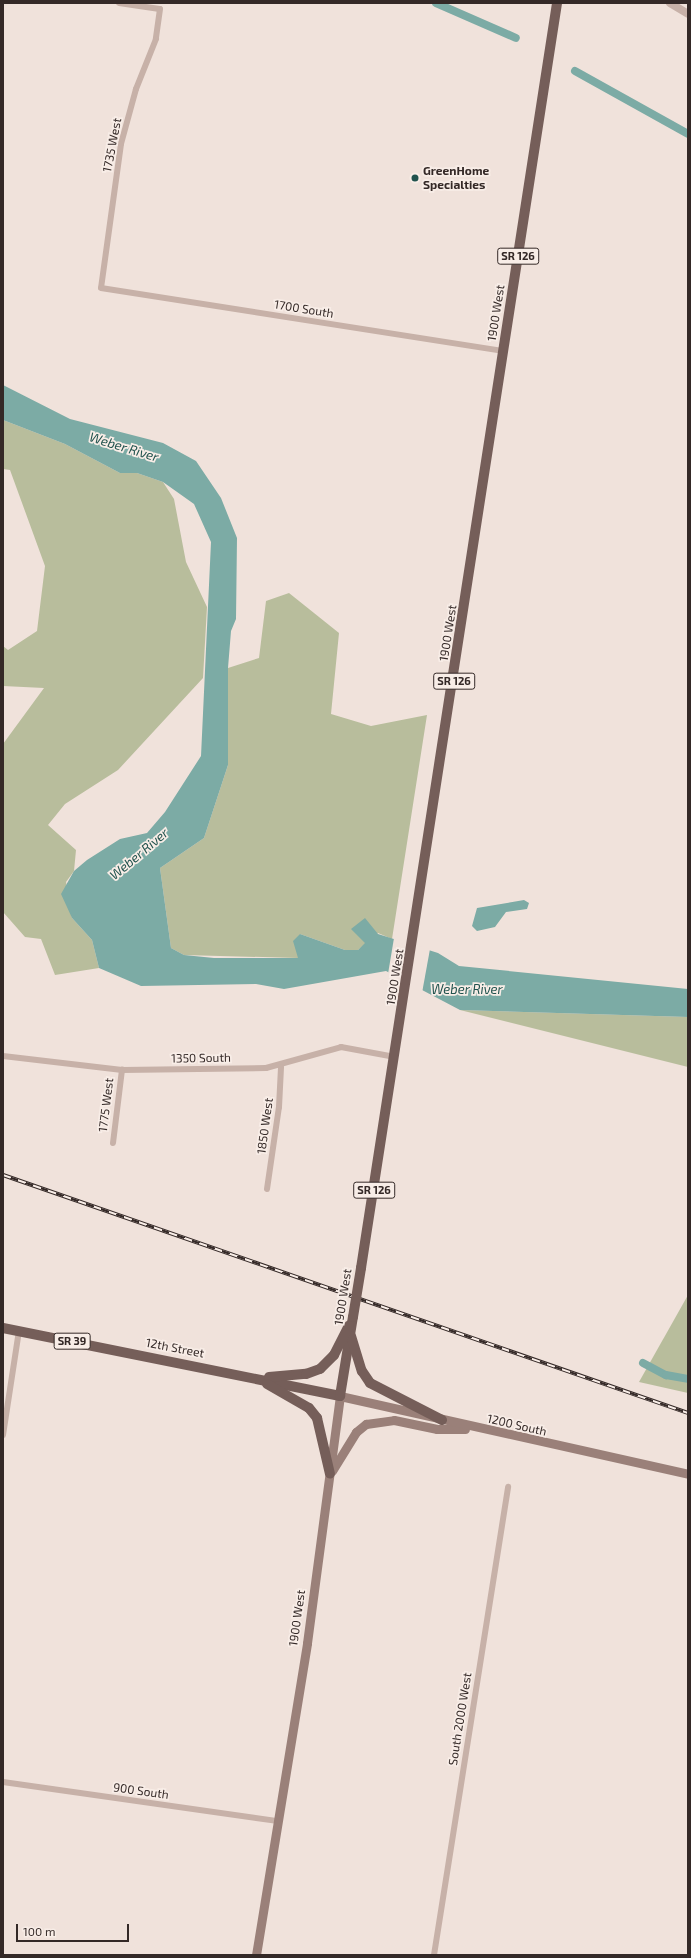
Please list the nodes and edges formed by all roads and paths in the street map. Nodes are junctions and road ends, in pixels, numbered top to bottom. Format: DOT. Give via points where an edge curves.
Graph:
graph roads {
  1 [pos="119,3"];
  2 [pos="556,3"];
  3 [pos="670,3"];
  4 [pos="688,14"];
  5 [pos="101,288"];
  6 [pos="504,351"];
  7 [pos="3,1056"];
  8 [pos="395,1057"];
  9 [pos="281,1066"];
  10 [pos="122,1070"];
  11 [pos="113,1142"];
  12 [pos="267,1189"];
  13 [pos="353,1317"];
  14 [pos="3,1328"];
  15 [pos="19,1331"];
  16 [pos="350,1334"];
  17 [pos="254,1377"];
  18 [pos="340,1396"];
  19 [pos="442,1420"];
  20 [pos="478,1428"];
  21 [pos="3,1435"];
  22 [pos="330,1474"];
  23 [pos="688,1474"];
  24 [pos="508,1487"];
  25 [pos="3,1782"];
  26 [pos="276,1821"];
  27 [pos="256,1955"];
  28 [pos="434,1955"];
  1 -- 5 [label="street, 1735 West" via="160,9 156,39 136,89 123,137"];
  2 -- 6 [label="main road, 1900 West / SR 126"];
  3 -- 4 [label="street"];
  5 -- 6 [label="street, 1700 South"];
  6 -- 8 [label="main road, 1900 West / SR 126"];
  7 -- 10 [label="street, 1350 South"];
  8 -- 9 [label="street, 1350 South" via="341,1048 323,1050"];
  8 -- 13 [label="main road, 1900 West / SR 126, bridge"];
  9 -- 10 [label="street, 1350 South"];
  9 -- 12 [label="street, 1850 West" via="279,1108"];
  10 -- 11 [label="street, 1775 West"];
  13 -- 16 [label="main road, 1900 West / SR 126"];
  13 -- 17 [label="main road" via="334,1355 320,1369 306,1374"];
  14 -- 15 [label="main road, 12th Street / SR 39"];
  15 -- 17 [label="main road, 12th Street / SR 39"];
  15 -- 21 [label="street"];
  16 -- 18 [label="main road, 1900 West / SR 126"];
  16 -- 19 [label="main road" via="362,1371 370,1383"];
  17 -- 18 [label="main road, 12th Street / SR 39"];
  17 -- 22 [label="main road" via="309,1408 317,1418"];
  18 -- 19 [label="main road, 1200 South / SR 39"];
  18 -- 22 [label="main road, 1900 West / SR 126"];
  19 -- 20 [label="main road, 1200 South / SR 39"];
  20 -- 22 [label="main road" via="436,1429 394,1420 366,1424 356,1432"];
  20 -- 23 [label="main road, 1200 South / SR 39"];
  22 -- 26 [label="main road, 1900 West / SR 126" via="306,1643"];
  24 -- 28 [label="street, South 2000 West"];
  25 -- 26 [label="street, 900 South"];
  26 -- 27 [label="main road, 1900 West / SR 126"];
}
